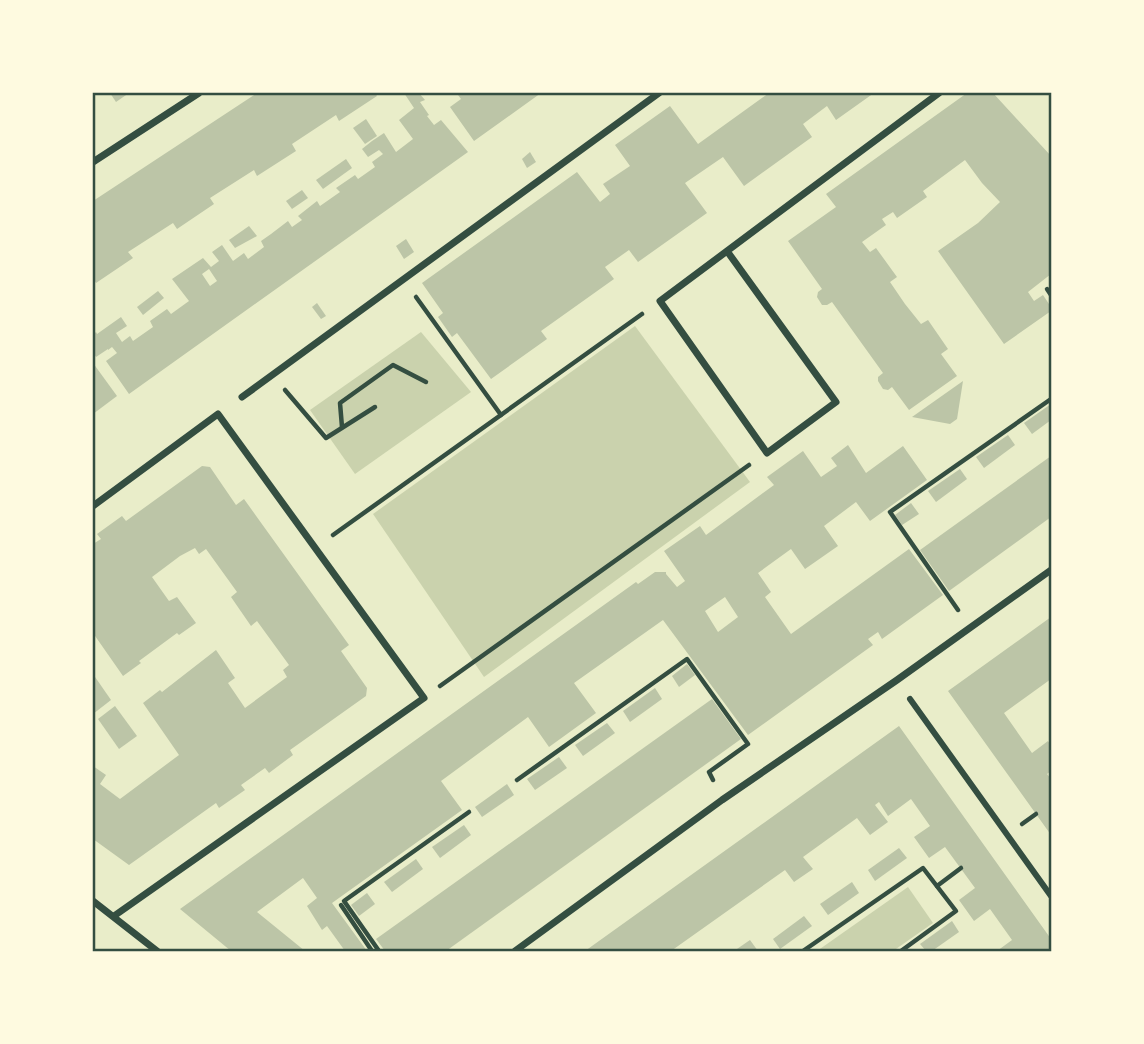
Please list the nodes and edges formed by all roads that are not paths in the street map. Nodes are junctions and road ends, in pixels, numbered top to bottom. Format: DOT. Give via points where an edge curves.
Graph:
graph roads {
  1 [pos="199,93"];
  2 [pos="659,93"];
  3 [pos="939,93"];
  4 [pos="93,162"];
  5 [pos="727,251"];
  6 [pos="242,397"];
  7 [pos="93,506"];
  8 [pos="1051,570"];
  9 [pos="910,699"];
  10 [pos="1051,896"];
  11 [pos="93,901"];
  12 [pos="114,916"];
  13 [pos="157,951"];
  14 [pos="515,951"];
  1 -- 4 [label="street"];
  2 -- 6 [label="street"];
  3 -- 5 [label="street"];
  5 -- 5 [label="street" via="660,301 767,453 836,402"];
  7 -- 12 [label="street" via="218,414 424,698"];
  8 -- 14 [label="street"];
  9 -- 10 [label="street"];
  11 -- 12 [label="street"];
  12 -- 13 [label="street"];
}
